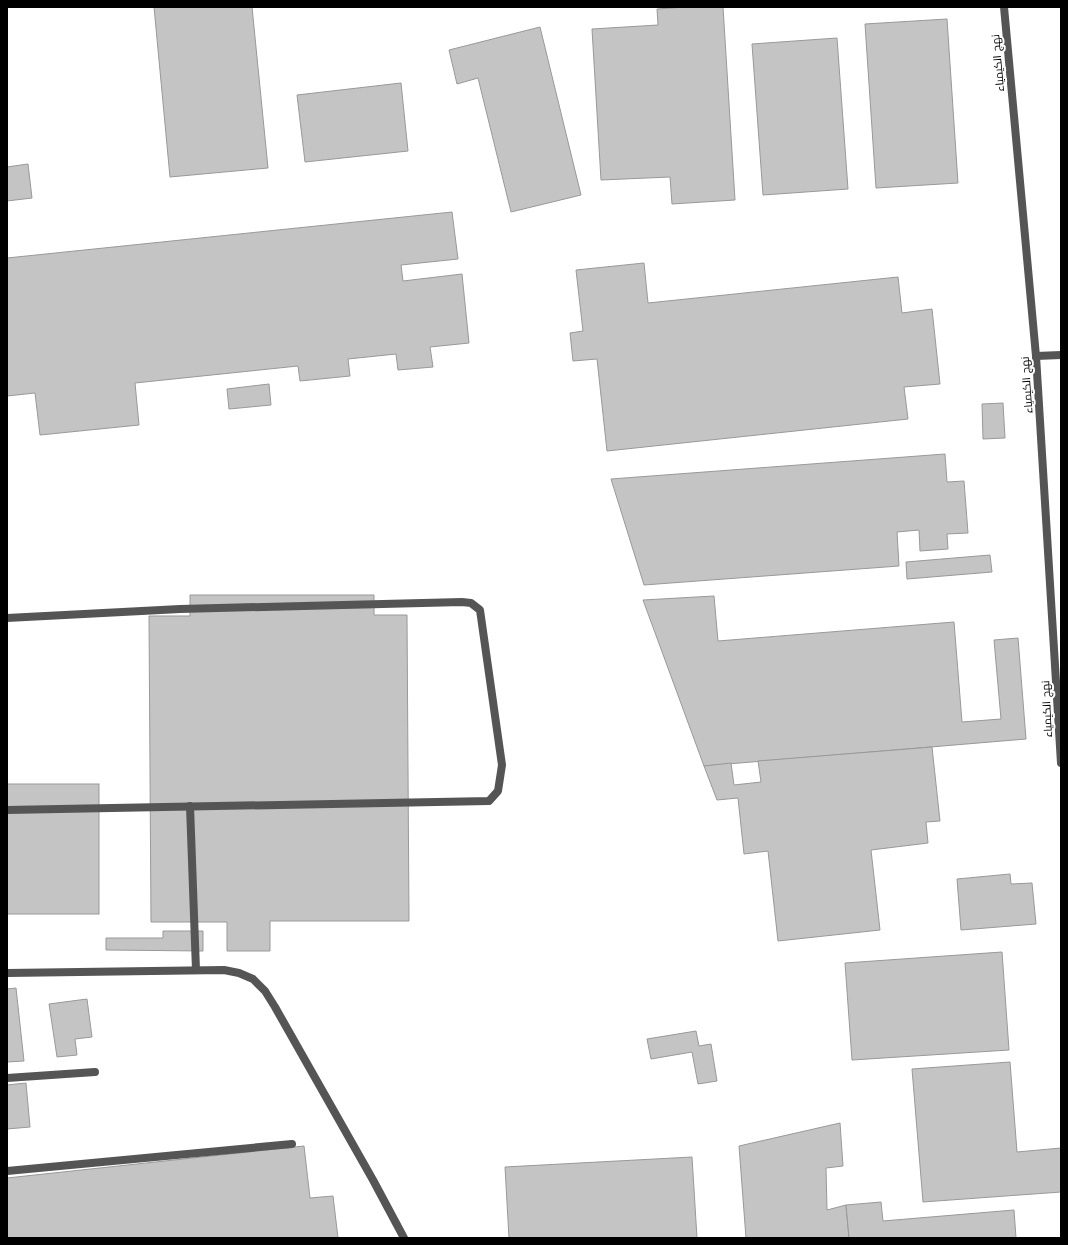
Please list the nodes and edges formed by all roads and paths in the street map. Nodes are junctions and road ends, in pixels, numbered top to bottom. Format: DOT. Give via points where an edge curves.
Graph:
graph roads {
  1 [pos="1004,7"];
  2 [pos="1061,355"];
  3 [pos="1036,356"];
  4 [pos="7,618"];
  5 [pos="1061,763"];
  6 [pos="190,806"];
  7 [pos="7,810"];
  8 [pos="196,970"];
  9 [pos="7,973"];
  10 [pos="96,1072"];
  11 [pos="7,1078"];
  12 [pos="292,1144"];
  13 [pos="7,1171"];
  14 [pos="404,1238"];
  1 -- 3 [label="street, نهج الكيمياء"];
  2 -- 3 [label="street"];
  3 -- 5 [label="street, نهج الكيمياء"];
  4 -- 6 [label="street" via="180,609 462,602 471,603 480,610 502,765 498,791 489,801"];
  6 -- 7 [label="street"];
  6 -- 8 [label="street"];
  8 -- 9 [label="street"];
  8 -- 14 [label="street" via="239,973 253,980 265,991"];
  10 -- 11 [label="street"];
  12 -- 13 [label="street"];
}
